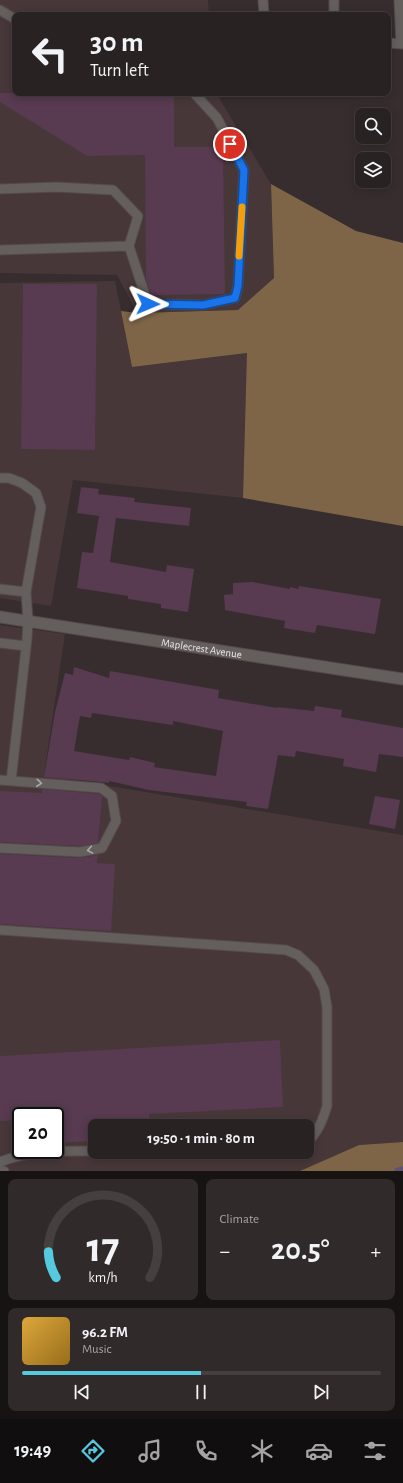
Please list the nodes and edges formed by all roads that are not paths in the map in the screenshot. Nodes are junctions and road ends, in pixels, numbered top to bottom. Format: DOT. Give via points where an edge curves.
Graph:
graph roads {
  1 [pos="263,0"];
  2 [pos="334,0"];
  3 [pos="400,0"];
  4 [pos="0,10"];
  5 [pos="264,12"];
  6 [pos="334,12"];
  7 [pos="12,17"];
  8 [pos="391,43"];
  9 [pos="402,44"];
  10 [pos="197,96"];
  11 [pos="0,188"];
  12 [pos="129,246"];
  13 [pos="0,250"];
  14 [pos="5,478"];
  15 [pos="0,589"];
  16 [pos="26,592"];
  17 [pos="0,617"];
  18 [pos="28,621"];
  19 [pos="0,643"];
  20 [pos="26,646"];
  21 [pos="403,679"];
  22 [pos="0,780"];
  23 [pos="11,781"];
  24 [pos="0,848"];
  25 [pos="0,930"];
  26 [pos="314,1133"];
  27 [pos="88,1151"];
  28 [pos="0,1162"];
  29 [pos="0,1170"];
  30 [pos="4,1171"];
  1 -- 5 [label="lane"];
  2 -- 6 [label="lane"];
  3 -- 9 [label="lane"];
  4 -- 7 [label="lane"];
  8 -- 9 [label="lane"];
  10 -- 12 [label="lane" via="217,118 244,170 238,286 235,298 203,305 148,304"];
  11 -- 12 [label="lane" via="113,190 138,216"];
  12 -- 13 [label="lane"];
  14 -- 16 [label="lane" via="22,483 36,493 41,507"];
  15 -- 16 [label="lane"];
  16 -- 18 [label="lane"];
  17 -- 18 [label="street, Maplecrest Avenue"];
  18 -- 20 [label="lane"];
  18 -- 21 [label="street, Maplecrest Avenue"];
  19 -- 20 [label="lane"];
  20 -- 23 [label="lane"];
  22 -- 23 [label="lane"];
  23 -- 24 [label="lane, one-way" via="101,788 112,796 116,821 102,848 80,852"];
  25 -- 26 [label="lane" via="286,950 298,955 314,970 324,989 327,1007 328,1106"];
  27 -- 28 [label="lane" via="44,1151"];
  29 -- 30 [label="lane"];
}
